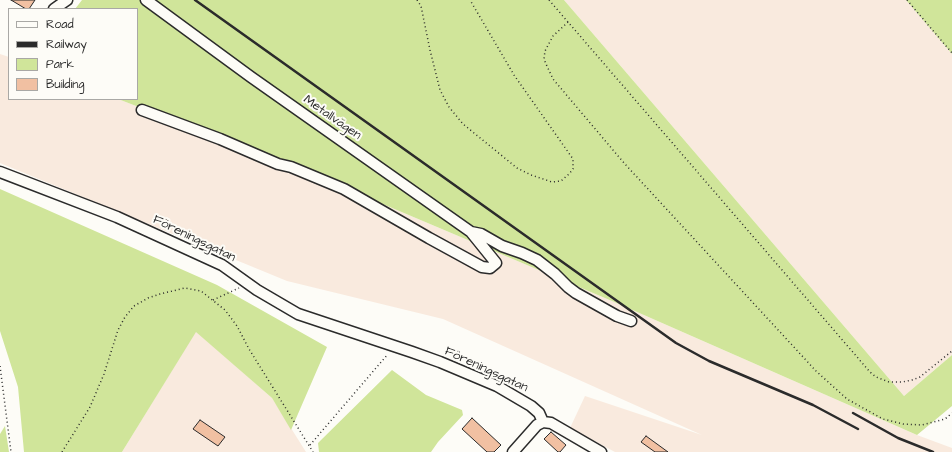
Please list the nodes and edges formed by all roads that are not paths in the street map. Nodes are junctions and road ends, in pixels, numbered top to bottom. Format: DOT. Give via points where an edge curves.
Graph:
graph roads {
  1 [pos="67,0"];
  2 [pos="146,0"];
  3 [pos="55,8"];
  4 [pos="142,110"];
  5 [pos="0,172"];
  6 [pos="471,232"];
  7 [pos="631,321"];
  8 [pos="543,422"];
  9 [pos="513,452"];
  10 [pos="601,452"];
  1 -- 3 [label="street"];
  2 -- 6 [label="street, Metallvägen"];
  4 -- 6 [label="street, Metallvägen" via="344,189 482,267 490,268 496,263"];
  5 -- 8 [label="street, Föreningsgatan" via="117,217 222,265 298,314 440,362 497,386 531,406 539,413"];
  6 -- 7 [label="street" via="481,234 502,246 537,260 576,294"];
  8 -- 9 [label="street" via="537,425"];
  8 -- 10 [label="street" via="551,423"];
}
